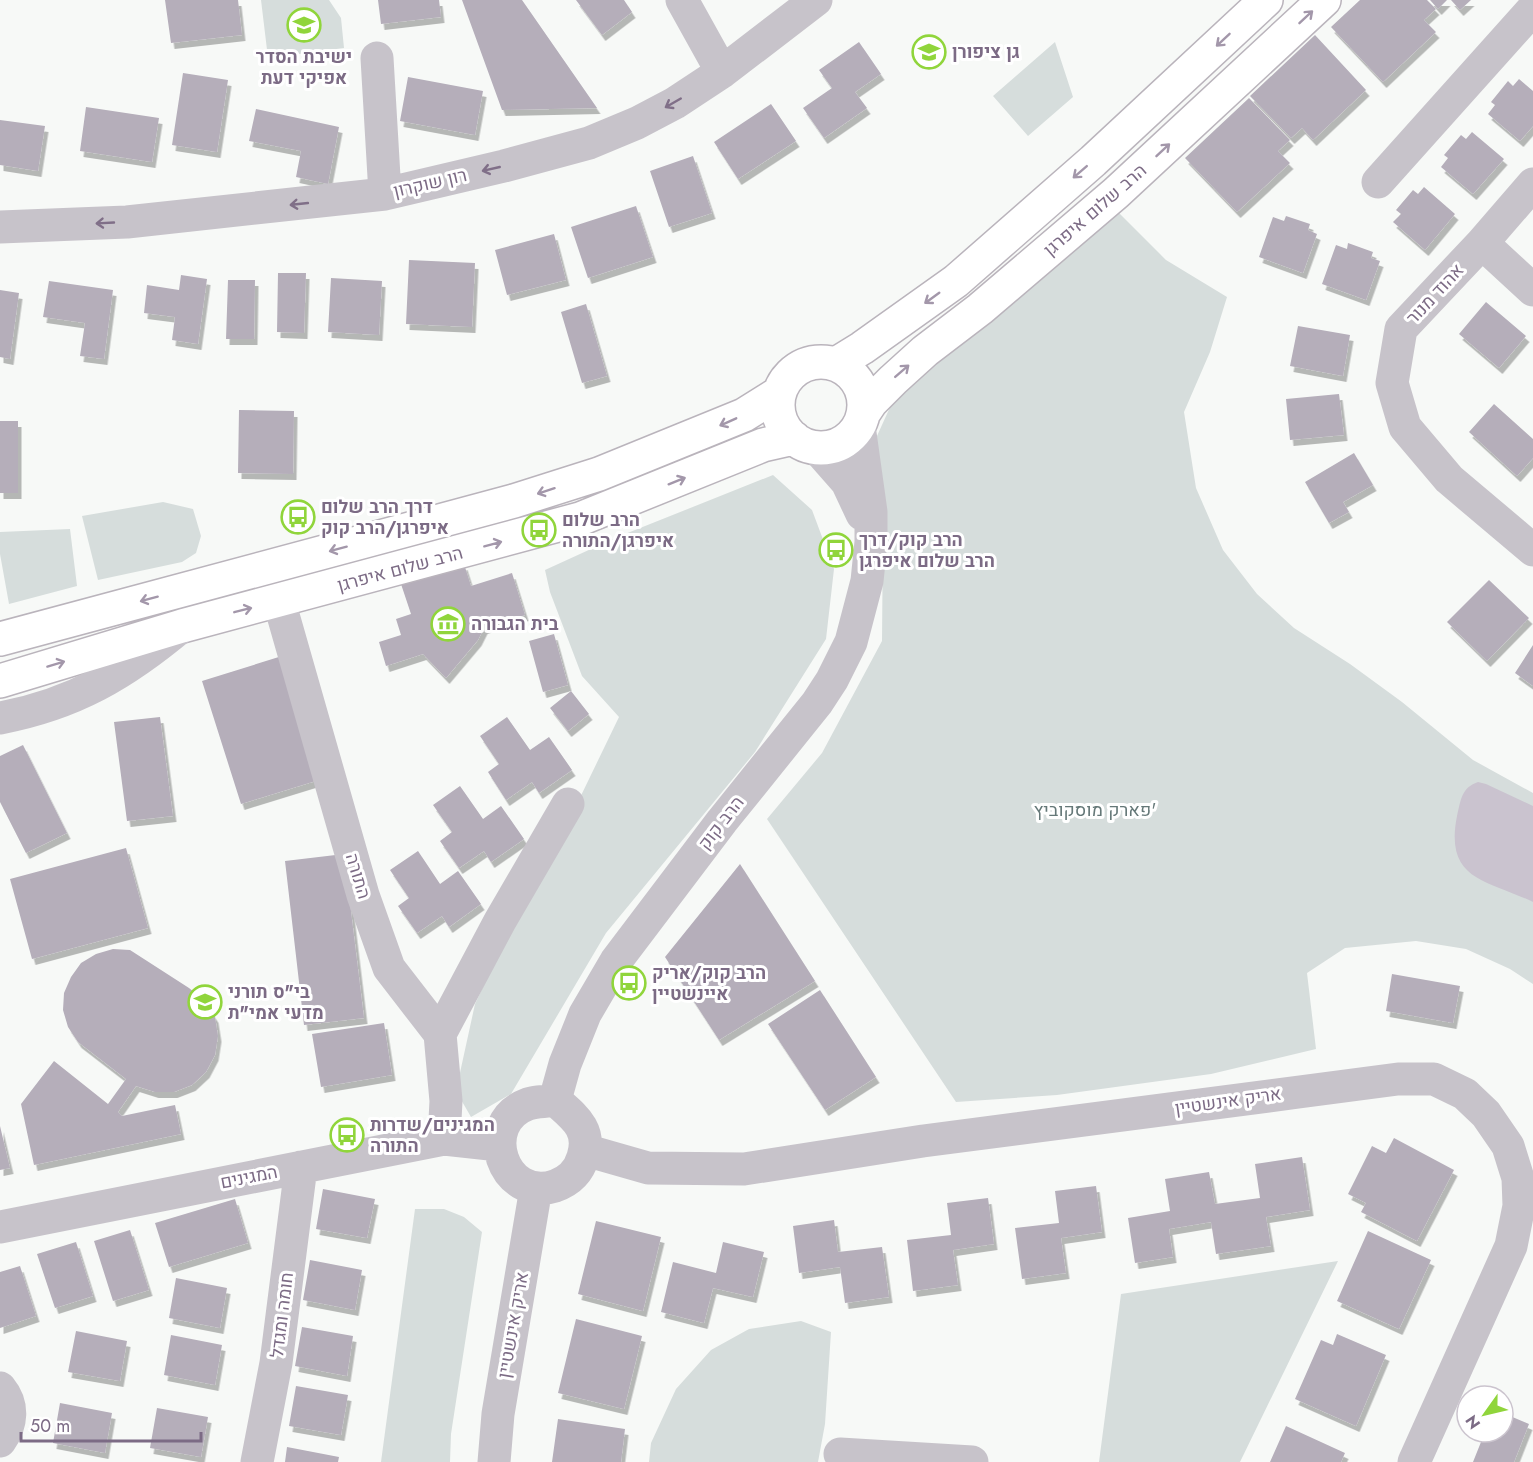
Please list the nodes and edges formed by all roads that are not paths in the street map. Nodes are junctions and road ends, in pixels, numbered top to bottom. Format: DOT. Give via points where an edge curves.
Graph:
graph roads {
  1 [pos="682,0"];
  2 [pos="816,0"];
  3 [pos="1266,0"];
  4 [pos="1324,0"];
  5 [pos="1533,9"];
  6 [pos="377,58"];
  7 [pos="722,72"];
  8 [pos="1378,182"];
  9 [pos="1533,184"];
  10 [pos="386,194"];
  11 [pos="0,227"];
  12 [pos="1482,243"];
  13 [pos="1533,290"];
  14 [pos="836,364"];
  15 [pos="779,393"];
  16 [pos="861,420"];
  17 [pos="806,443"];
  18 [pos="871,542"];
  19 [pos="1533,550"];
  20 [pos="279,601"];
  21 [pos="182,626"];
  22 [pos="0,639"];
  23 [pos="0,681"];
  24 [pos="0,718"];
  25 [pos="568,804"];
  26 [pos="440,1035"];
  27 [pos="555,1100"];
  28 [pos="444,1139"];
  29 [pos="499,1145"];
  30 [pos="585,1150"];
  31 [pos="301,1167"];
  32 [pos="536,1188"];
  33 [pos="0,1227"];
  34 [pos="0,1388"];
  35 [pos="0,1441"];
  36 [pos="840,1454"];
  37 [pos="257,1462"];
  38 [pos="494,1462"];
  39 [pos="959,1462"];
  40 [pos="1414,1462"];
  1 -- 7 [label="street"];
  2 -- 7 [label="street, רון שוקרון"];
  3 -- 14 [label="main road, one-way" via="1094,160 956,281"];
  16 -- 4 [label="main road, הרב שלום איפרגן, one-way" via="871,402 892,380 1116,193"];
  5 -- 8 [label="street"];
  6 -- 10 [label="street"];
  7 -- 10 [label="street, רון שוקרון, one-way" via="675,103 589,143"];
  9 -- 12 [label="street, אהוד מנור"];
  10 -- 11 [label="street, רון שוקרון, one-way" via="127,222"];
  12 -- 13 [label="street"];
  12 -- 19 [label="street, אהוד מנור" via="1401,329 1392,383 1405,427 1449,479"];
  14 -- 15 [label="main road" via="824,361 801,366 784,381"];
  14 -- 16 [label="main road" via="846,369 860,387 864,401"];
  15 -- 17 [label="main road" via="778,415 787,433"];
  15 -- 22 [label="main road, הרב שלום איפרגן, one-way" via="744,415 599,474 514,501"];
  16 -- 17 [label="main road" via="846,440 837,445"];
  16 -- 18 [label="street, הרב קוק"];
  17 -- 18 [label="street, הרב קוק" via="835,467 854,494"];
  20 -- 17 [label="main road, הרב שלום איפרגן, one-way" via="580,519 763,445"];
  18 -- 27 [label="street, הרב קוק" via="867,581 851,642 832,680 616,961 585,1014"];
  21 -- 20 [label="main road, הרב שלום איפרגן, one-way"];
  20 -- 26 [label="street, התורה" via="363,895 388,968"];
  23 -- 21 [label="main road, הרב שלום איפרגן, one-way"];
  21 -- 24 [label="street" via="146,656 102,683 60,703"];
  25 -- 26 [label="street"];
  26 -- 28 [label="street" via="446,1101"];
  27 -- 29 [label="street" via="527,1104 516,1110 507,1119"];
  27 -- 30 [label="street" via="581,1125"];
  28 -- 29 [label="street, המגינים"];
  28 -- 31 [label="street, המגינים"];
  29 -- 32 [label="street" via="513,1177"];
  30 -- 32 [label="street" via="582,1164 568,1179"];
  30 -- 40 [label="street, אריק אינשטיין" via="648,1168 744,1169 923,1141 1398,1079 1434,1080 1465,1094 1486,1114 1508,1146 1518,1178 1519,1206 1511,1246"];
  31 -- 33 [label="street, המגינים"];
  31 -- 37 [label="street, חומה ומגדל" via="276,1363"];
  32 -- 38 [label="street, אריק אינשטיין" via="498,1414"];
  34 -- 35 [label="street" via="10,1418"];
  36 -- 39 [label="street"];
}
